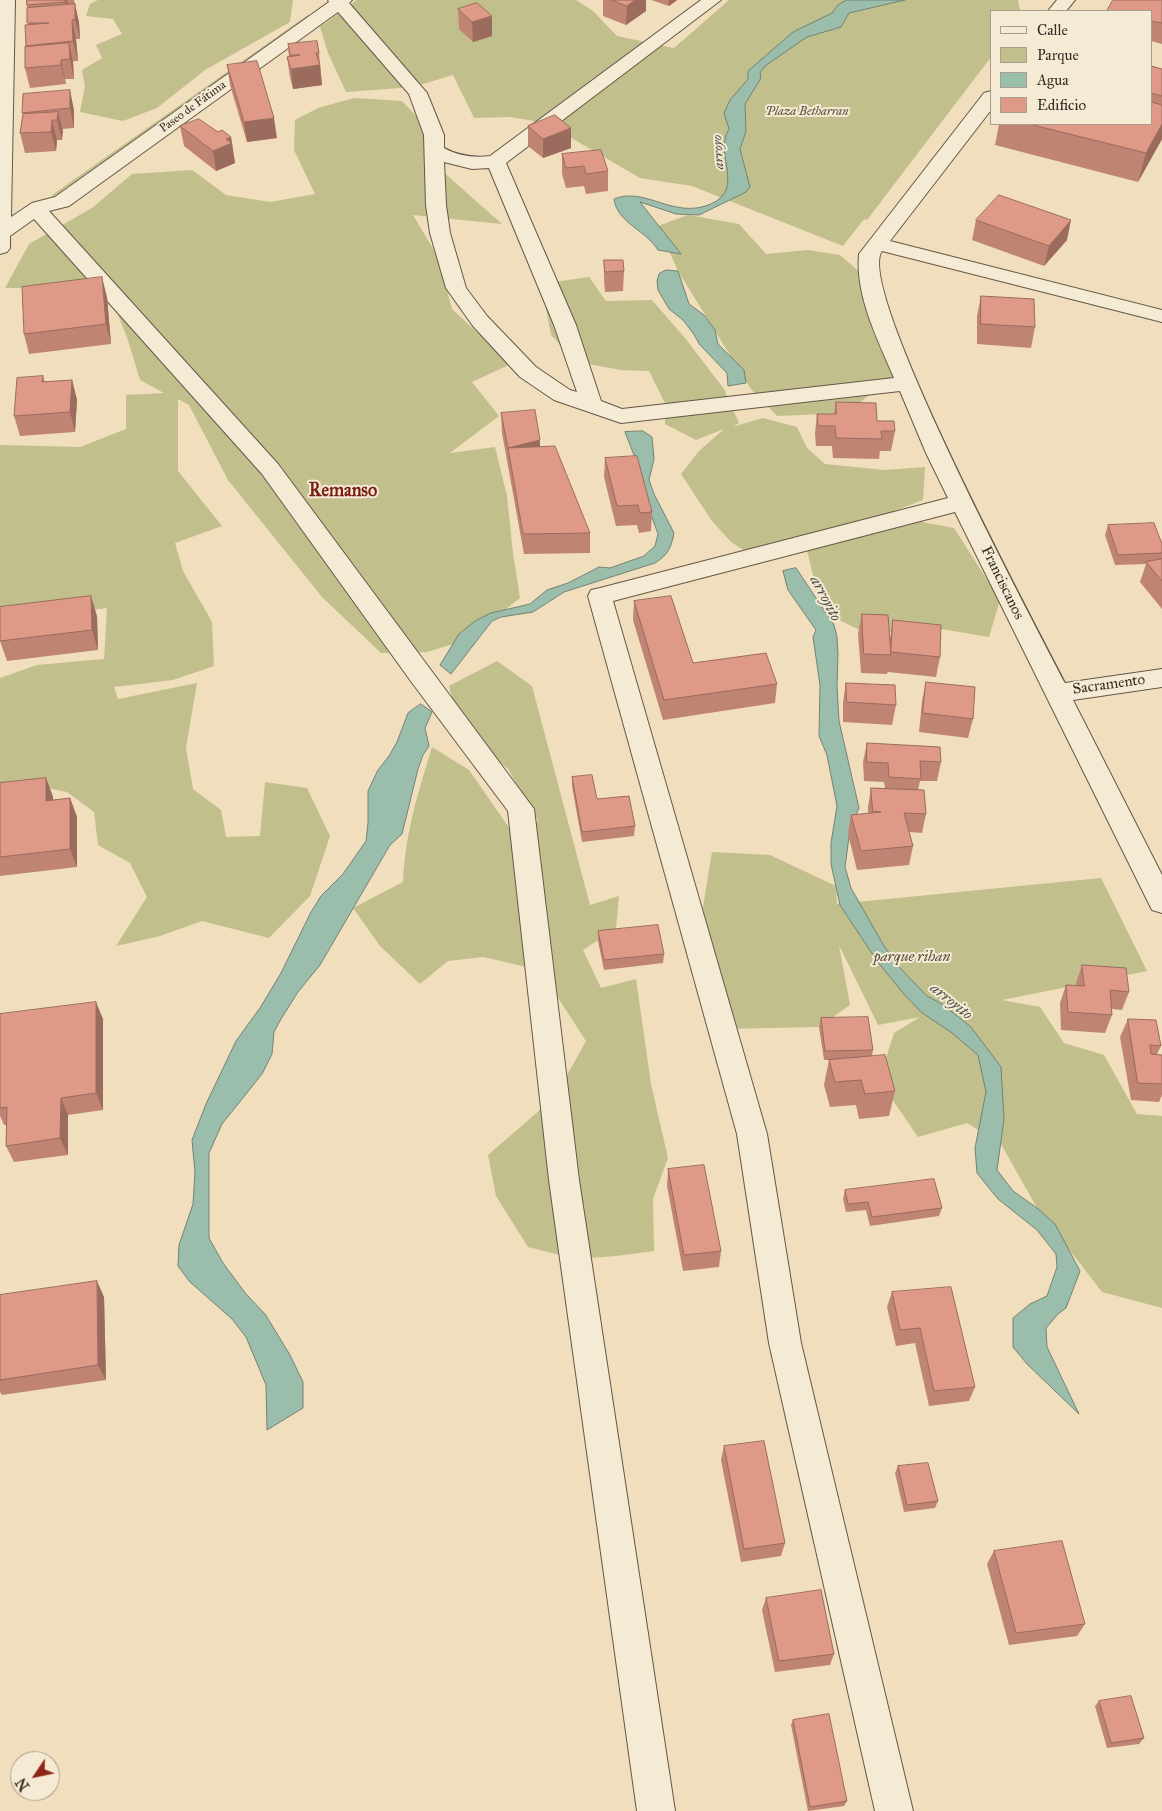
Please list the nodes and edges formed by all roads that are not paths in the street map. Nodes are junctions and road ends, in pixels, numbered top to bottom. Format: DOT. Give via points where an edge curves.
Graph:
graph roads {
  1 [pos="712,0"];
  2 [pos="1066,0"];
  3 [pos="4,2"];
  4 [pos="328,2"];
  5 [pos="1058,10"];
  6 [pos="990,98"];
  7 [pos="106,148"];
  8 [pos="434,150"];
  9 [pos="496,160"];
  10 [pos="42,201"];
  11 [pos="0,239"];
  12 [pos="873,249"];
  13 [pos="1162,316"];
  14 [pos="907,383"];
  15 [pos="592,406"];
  16 [pos="962,502"];
  17 [pos="1162,678"];
  18 [pos="1056,693"];
  19 [pos="1162,902"];
  20 [pos="656,1811"];
  21 [pos="894,1811"];
  1 -- 9 [label="street"];
  2 -- 5 [label="street"];
  3 -- 11 [label="street"];
  4 -- 7 [label="street, Paseo de Fátima"];
  4 -- 8 [label="street" via="418,92 434,135"];
  4 -- 10 [label="street, Paseo de Fátima" via="62,202"];
  6 -- 12 [label="street"];
  8 -- 9 [label="street" via="456,161 484,163"];
  8 -- 15 [label="street" via="440,233 456,288 480,321 528,372 562,395"];
  9 -- 15 [label="street" via="565,325"];
  10 -- 11 [label="street, Paseo de Fátima"];
  10 -- 20 [label="street" via="270,469 521,809 564,1180"];
  12 -- 13 [label="street"];
  12 -- 14 [label="street, Franciscanos" via="868,267 876,304"];
  14 -- 15 [label="street" via="621,416"];
  14 -- 16 [label="street, Franciscanos"];
  16 -- 18 [label="street, Franciscanos"];
  16 -- 21 [label="street" via="600,596 752,1134 785,1343"];
  17 -- 18 [label="street, Sacramento"];
  18 -- 19 [label="street, Franciscanos"];
}
